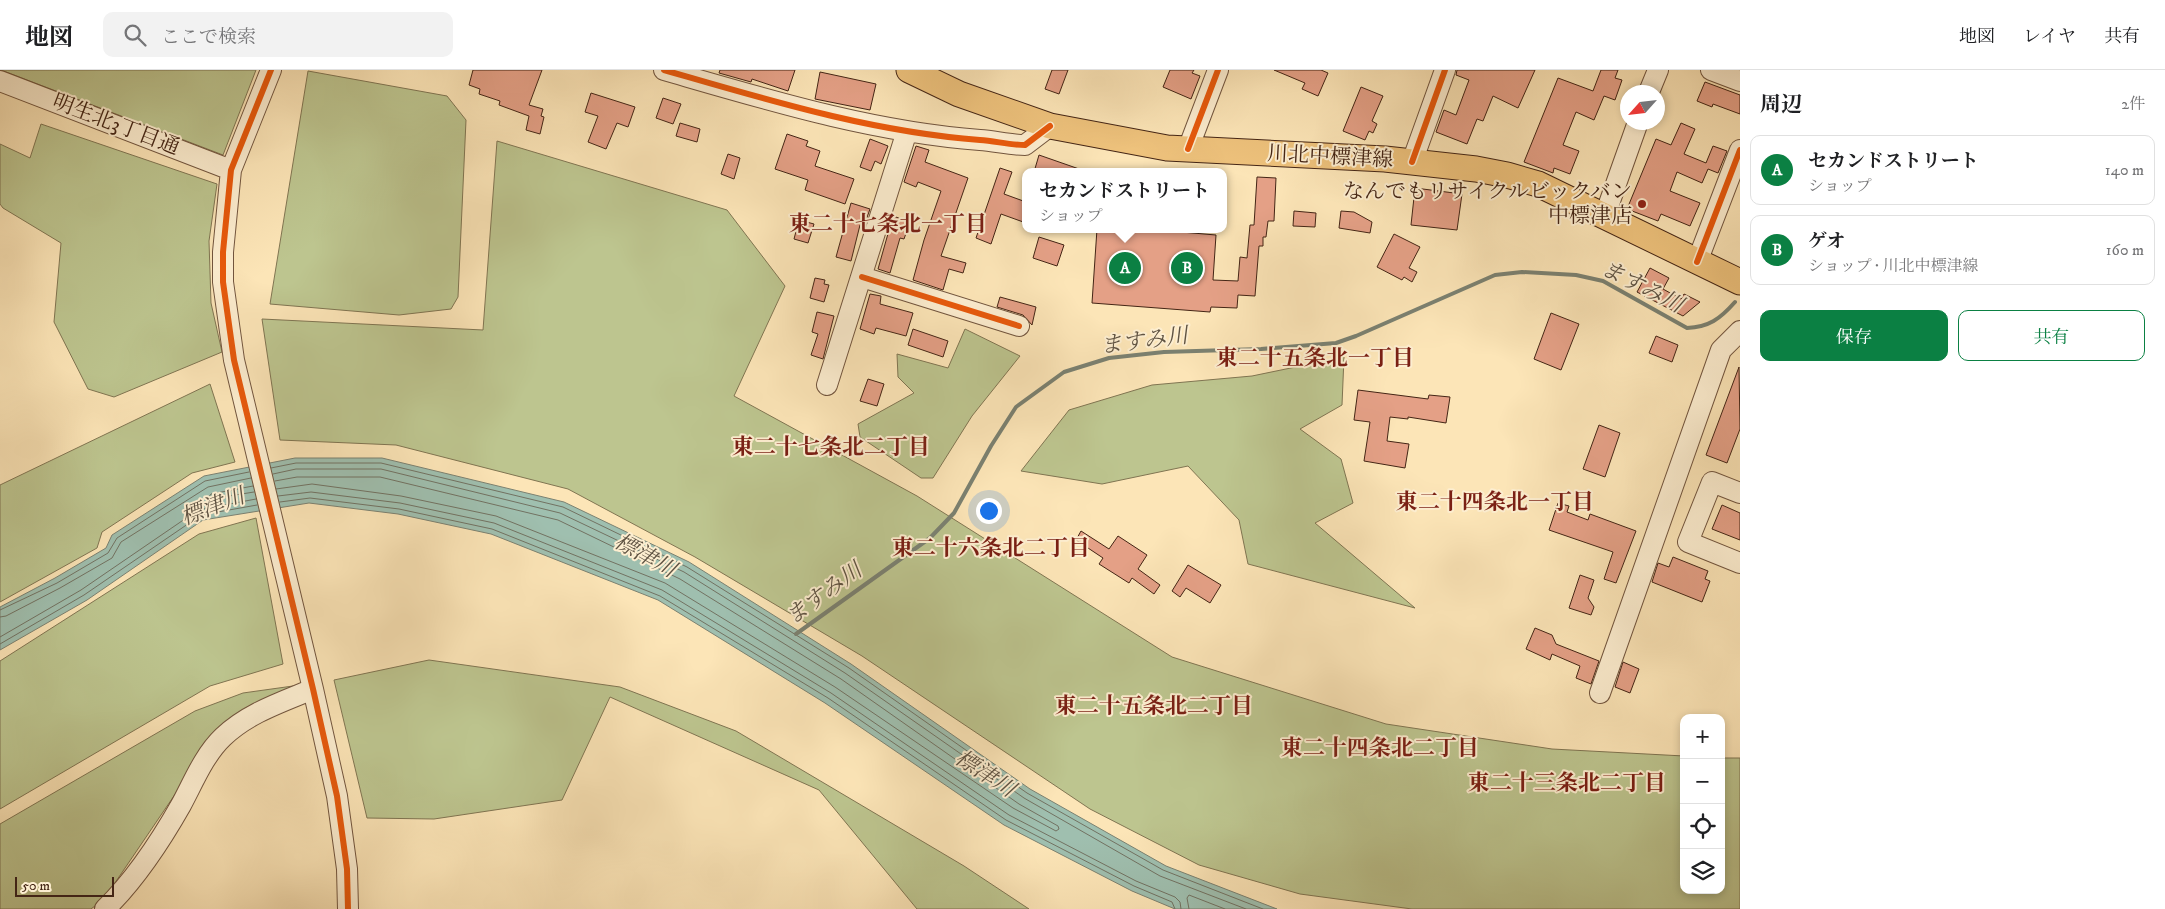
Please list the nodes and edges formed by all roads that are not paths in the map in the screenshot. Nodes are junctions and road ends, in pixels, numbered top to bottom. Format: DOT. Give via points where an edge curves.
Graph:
graph roads {
  1 [pos="271,70"];
  2 [pos="664,70"];
  3 [pos="909,70"];
  4 [pos="1218,70"];
  5 [pos="1445,70"];
  6 [pos="1658,70"];
  7 [pos="1711,70"];
  8 [pos="0,80"];
  9 [pos="1740,81"];
  10 [pos="1652,85"];
  11 [pos="1050,126"];
  12 [pos="1635,130"];
  13 [pos="906,131"];
  14 [pos="1188,149"];
  15 [pos="1740,150"];
  16 [pos="1412,162"];
  17 [pos="231,170"];
  18 [pos="1604,216"];
  19 [pos="1698,262"];
  20 [pos="862,277"];
  21 [pos="1740,282"];
  22 [pos="1019,326"];
  23 [pos="1740,331"];
  24 [pos="827,385"];
  25 [pos="1740,493"];
  26 [pos="1740,563"];
  27 [pos="313,689"];
  28 [pos="1600,693"];
  29 [pos="105,909"];
  30 [pos="348,909"];
  1 -- 17 [label="street"];
  2 -- 13 [label="street" via="855,122"];
  3 -- 11 [label="main road, 川北中標津線" via="959,94"];
  4 -- 14 [label="street"];
  5 -- 16 [label="street"];
  6 -- 10 [label="street"];
  7 -- 9 [label="street"];
  8 -- 17 [label="street, 明生北3丁目通"];
  11 -- 13 [label="street" via="1025,145"];
  11 -- 14 [label="main road, 川北中標津線"];
  12 -- 18 [label="street"];
  13 -- 20 [label="street"];
  14 -- 16 [label="main road, 川北中標津線"];
  15 -- 19 [label="street"];
  16 -- 18 [label="main road, 川北中標津線" via="1507,175 1538,184"];
  17 -- 27 [label="street" via="223,282 234,360"];
  18 -- 19 [label="main road, 川北中標津線"];
  19 -- 21 [label="main road, 川北中標津線"];
  20 -- 22 [label="street"];
  20 -- 24 [label="street"];
  23 -- 28 [label="street" via="1721,350"];
  25 -- 26 [label="street" via="1712,482 1688,542"];
  27 -- 29 [label="street" via="260,712 222,738 206,759 166,831"];
  27 -- 30 [label="street" via="337,796 347,868"];
}
